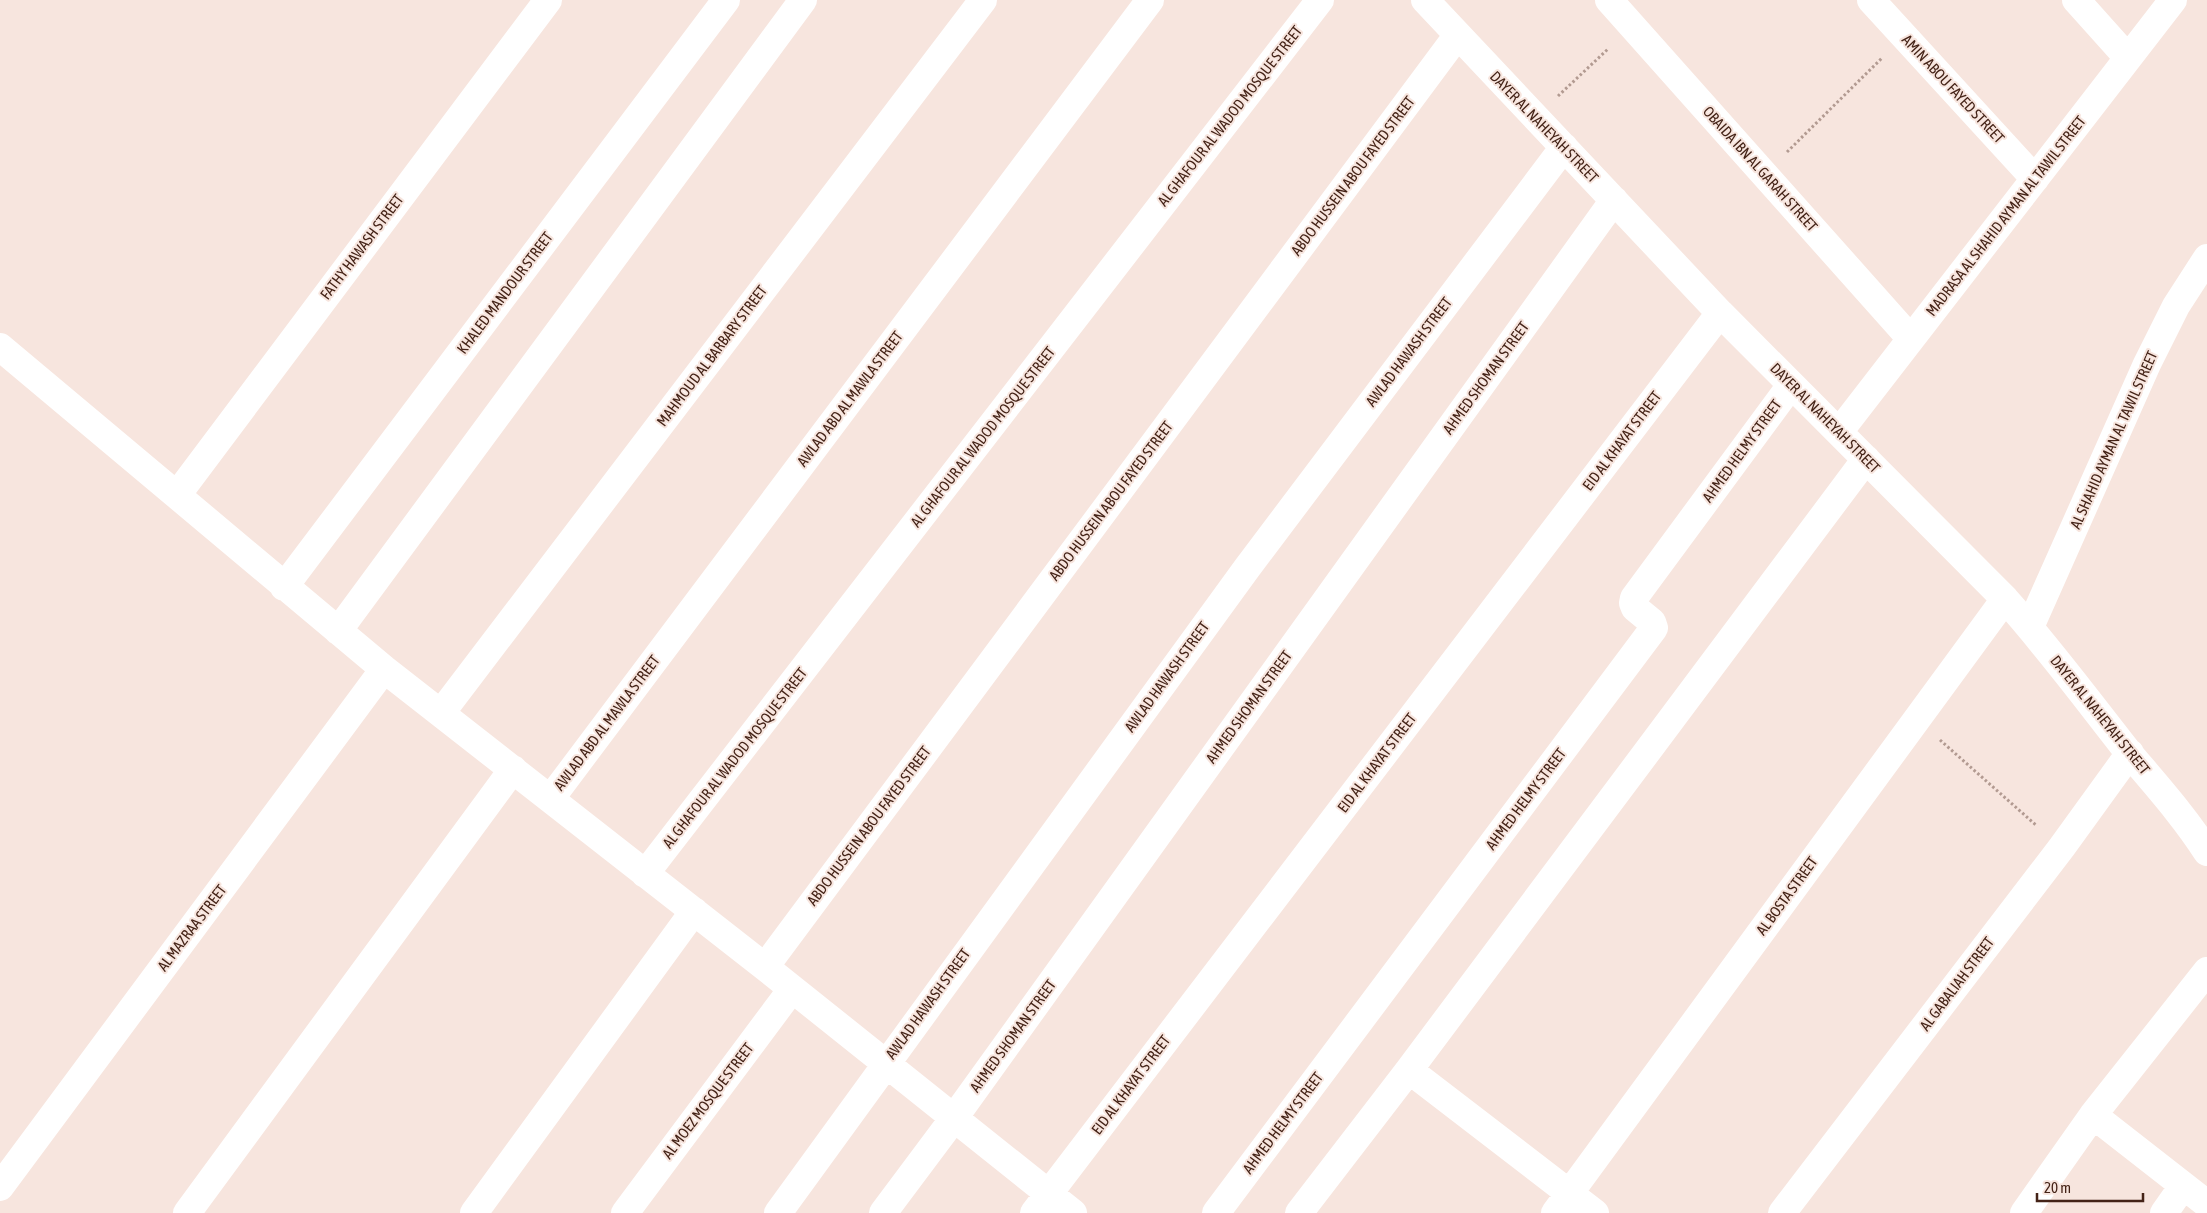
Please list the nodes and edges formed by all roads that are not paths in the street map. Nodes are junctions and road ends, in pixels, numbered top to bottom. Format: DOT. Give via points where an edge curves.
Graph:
graph roads {
  1 [pos="548,0"];
  2 [pos="726,0"];
  3 [pos="803,0"];
  4 [pos="983,0"];
  5 [pos="1150,0"];
  6 [pos="1320,0"];
  7 [pos="1425,0"];
  8 [pos="1609,0"];
  9 [pos="1871,0"];
  10 [pos="2076,0"];
  11 [pos="2173,0"];
  12 [pos="1458,36"];
  13 [pos="2128,58"];
  14 [pos="1564,147"];
  15 [pos="2035,179"];
  16 [pos="1614,200"];
  17 [pos="2207,258"];
  18 [pos="1720,313"];
  19 [pos="1911,339"];
  20 [pos="0,347"];
  21 [pos="1791,385"];
  22 [pos="1839,432"];
  23 [pos="1866,459"];
  24 [pos="177,494"];
  25 [pos="284,586"];
  26 [pos="2005,599"];
  27 [pos="2030,627"];
  28 [pos="338,631"];
  29 [pos="384,669"];
  30 [pos="441,713"];
  31 [pos="2130,753"];
  32 [pos="513,769"];
  33 [pos="550,798"];
  34 [pos="2207,852"];
  35 [pos="645,874"];
  36 [pos="694,910"];
  37 [pos="765,967"];
  38 [pos="2207,971"];
  39 [pos="792,989"];
  40 [pos="885,1063"];
  41 [pos="1409,1070"];
  42 [pos="2093,1115"];
  43 [pos="954,1118"];
  44 [pos="2183,1186"];
  45 [pos="0,1187"];
  46 [pos="1041,1203"];
  47 [pos="1562,1203"];
  48 [pos="2207,1204"];
  49 [pos="188,1213"];
  50 [pos="474,1213"];
  51 [pos="625,1213"];
  52 [pos="778,1213"];
  53 [pos="884,1213"];
  54 [pos="1073,1213"];
  55 [pos="1216,1213"];
  56 [pos="1298,1213"];
  57 [pos="1595,1213"];
  58 [pos="1782,1213"];
  59 [pos="2024,1213"];
  60 [pos="2164,1213"];
  1 -- 24 [label="street, FATHY HAWASH STREET"];
  2 -- 25 [label="street, KHALED MANDOUR STREET"];
  3 -- 28 [label="street"];
  4 -- 30 [label="street, MAHMOUD AL BARBARY STREET"];
  5 -- 33 [label="street, AWLAD ABD AL MAWLA STREET"];
  6 -- 35 [label="street, AL GHAFOUR AL WADOD MOSQUE STREET"];
  7 -- 12 [label="street, DAYER AL NAHEYAH STREET"];
  8 -- 19 [label="street, OBAIDA IBN AL GARAH STREET"];
  9 -- 15 [label="street, AMIN ABOU FAYED STREET"];
  10 -- 13 [label="street"];
  11 -- 13 [label="street, MADRASA AL SHAHID AYMAN AL TAWIL STREET"];
  12 -- 14 [label="street, DAYER AL NAHEYAH STREET"];
  12 -- 37 [label="street, ABDO HUSSEIN ABOU FAYED STREET"];
  13 -- 15 [label="street, MADRASA AL SHAHID AYMAN AL TAWIL STREET"];
  14 -- 16 [label="street, DAYER AL NAHEYAH STREET"];
  14 -- 40 [label="street, AWLAD HAWASH STREET" via="1247,568"];
  15 -- 19 [label="street, MADRASA AL SHAHID AYMAN AL TAWIL STREET"];
  16 -- 18 [label="street, DAYER AL NAHEYAH STREET"];
  16 -- 43 [label="street, AHMED SHOMAN STREET"];
  17 -- 27 [label="street, AL SHAHID AYMAN AL TAWIL STREET" via="2176,306 2147,364"];
  18 -- 21 [label="street, DAYER AL NAHEYAH STREET"];
  18 -- 46 [label="street, EID AL KHAYAT STREET"];
  19 -- 22 [label="street, MADRASA AL SHAHID AYMAN AL TAWIL STREET"];
  20 -- 24 [label="street"];
  21 -- 22 [label="street, DAYER AL NAHEYAH STREET"];
  21 -- 55 [label="street, AHMED HELMY STREET" via="1634,598 1635,608 1652,622 1654,628"];
  22 -- 23 [label="street, DAYER AL NAHEYAH STREET"];
  23 -- 26 [label="street, DAYER AL NAHEYAH STREET"];
  23 -- 41 [label="street"];
  24 -- 25 [label="street"];
  25 -- 28 [label="street"];
  26 -- 27 [label="street, DAYER AL NAHEYAH STREET"];
  26 -- 47 [label="street, AL BOSTA STREET"];
  27 -- 31 [label="street, DAYER AL NAHEYAH STREET"];
  28 -- 29 [label="street"];
  29 -- 30 [label="street"];
  29 -- 45 [label="street, AL MAZRAA STREET"];
  30 -- 32 [label="street"];
  31 -- 34 [label="street, DAYER AL NAHEYAH STREET" via="2173,804"];
  31 -- 58 [label="street, AL GABALIAH STREET" via="2062,848"];
  32 -- 33 [label="street"];
  32 -- 49 [label="street"];
  33 -- 35 [label="street"];
  35 -- 36 [label="street"];
  36 -- 37 [label="street"];
  36 -- 50 [label="street"];
  37 -- 39 [label="street"];
  38 -- 42 [label="street"];
  39 -- 40 [label="street"];
  39 -- 51 [label="street, AL MOEZ MOSQUE STREET"];
  40 -- 43 [label="street"];
  40 -- 52 [label="street, AWLAD HAWASH STREET"];
  41 -- 47 [label="street"];
  41 -- 56 [label="street"];
  42 -- 44 [label="street"];
  42 -- 59 [label="street"];
  43 -- 46 [label="street"];
  43 -- 53 [label="street, AHMED SHOMAN STREET"];
  44 -- 48 [label="street"];
  44 -- 60 [label="street"];
  46 -- 54 [label="street"];
  47 -- 57 [label="street"];
}
